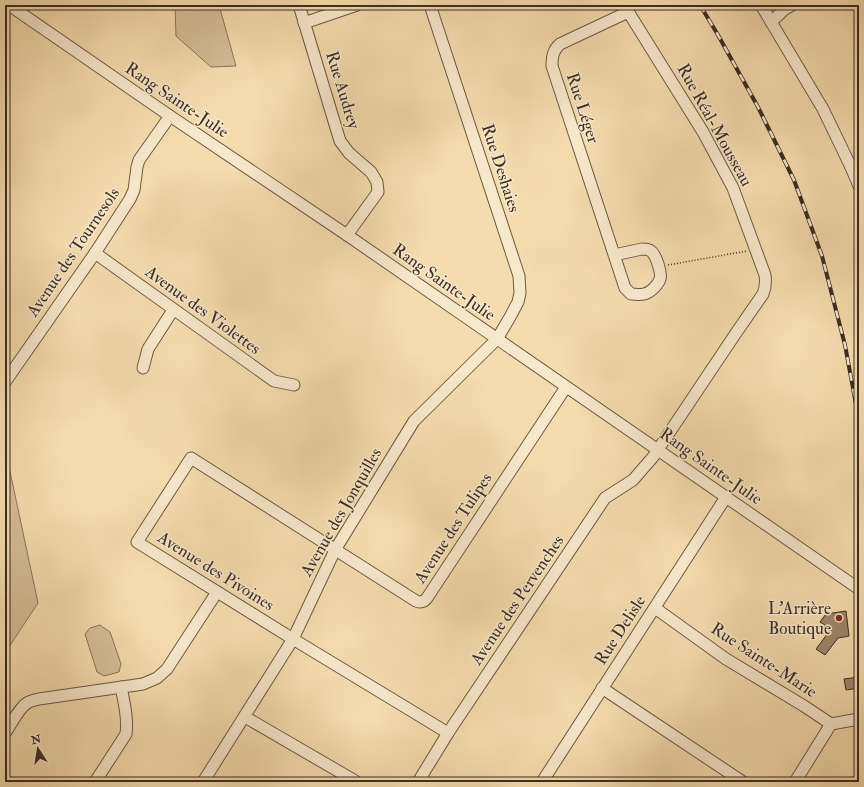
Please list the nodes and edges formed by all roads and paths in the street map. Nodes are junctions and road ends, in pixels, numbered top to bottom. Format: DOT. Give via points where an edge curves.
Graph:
graph roads {
  1 [pos="9,5"];
  2 [pos="299,5"];
  3 [pos="357,5"];
  4 [pos="430,5"];
  5 [pos="761,5"];
  6 [pos="792,5"];
  7 [pos="626,9"];
  8 [pos="771,22"];
  9 [pos="304,23"];
  10 [pos="170,116"];
  11 [pos="859,186"];
  12 [pos="347,236"];
  13 [pos="756,250"];
  14 [pos="95,253"];
  15 [pos="614,256"];
  16 [pos="659,267"];
  17 [pos="173,310"];
  18 [pos="497,339"];
  19 [pos="143,368"];
  20 [pos="5,382"];
  21 [pos="294,385"];
  22 [pos="566,387"];
  23 [pos="658,450"];
  24 [pos="726,497"];
  25 [pos="335,550"];
  26 [pos="859,589"];
  27 [pos="217,592"];
  28 [pos="655,608"];
  29 [pos="293,639"];
  30 [pos="121,687"];
  31 [pos="602,688"];
  32 [pos="245,717"];
  33 [pos="859,719"];
  34 [pos="831,724"];
  35 [pos="5,733"];
  36 [pos="448,733"];
  37 [pos="95,782"];
  38 [pos="203,782"];
  39 [pos="357,782"];
  40 [pos="418,782"];
  41 [pos="542,782"];
  42 [pos="743,782"];
  43 [pos="795,782"];
  1 -- 10 [label="street, Rang Sainte-Julie"];
  2 -- 9 [label="street, Rue Audrey"];
  3 -- 9 [label="street"];
  4 -- 18 [label="street, Rue Deshaies" via="519,276 518,302"];
  5 -- 8 [label="street"];
  6 -- 8 [label="street"];
  7 -- 13 [label="street, Rue Réal-Mousseau" via="703,132 733,188"];
  7 -- 15 [label="street, Rue Léger" via="560,44 556,47 552,60"];
  8 -- 11 [label="street" via="823,109"];
  9 -- 12 [label="street, Rue Audrey" via="340,141 377,182 378,192"];
  10 -- 12 [label="street, Rang Sainte-Julie"];
  10 -- 14 [label="street, Avenue des Tournesols" via="139,160 130,199"];
  12 -- 18 [label="street, Rang Sainte-Julie"];
  13 -- 16 [label="path"];
  13 -- 23 [label="street, Rue Réal-Mousseau" via="766,288"];
  14 -- 17 [label="street, Avenue des Violettes"];
  14 -- 20 [label="street, Avenue des Tournesols"];
  15 -- 16 [label="street" via="647,249 656,258"];
  15 -- 16 [label="street, Rue Léger" via="625,288 631,294 651,291 660,280"];
  17 -- 19 [label="street" via="148,349"];
  17 -- 21 [label="street, Avenue des Violettes" via="274,381"];
  18 -- 22 [label="street, Rang Sainte-Julie"];
  18 -- 25 [label="street, Avenue des Jonquilles" via="414,421"];
  22 -- 23 [label="street, Rang Sainte-Julie"];
  22 -- 25 [label="street, Avenue des Tulipes" via="424,601 416,601"];
  23 -- 24 [label="street, Rang Sainte-Julie"];
  23 -- 36 [label="street, Avenue des Pervenches" via="633,480 605,498"];
  24 -- 26 [label="street, Rang Sainte-Julie"];
  24 -- 28 [label="street, Rue Delisle"];
  25 -- 27 [label="street, Avenue des Pivoines" via="191,458 136,542"];
  25 -- 29 [label="street, Avenue des Jonquilles"];
  27 -- 29 [label="street, Avenue des Pivoines"];
  27 -- 30 [label="street" via="168,669 157,678 143,684"];
  28 -- 31 [label="street, Rue Delisle"];
  28 -- 34 [label="street, Rue Sainte-Marie" via="726,659"];
  29 -- 32 [label="street, Avenue des Jonquilles"];
  29 -- 36 [label="street, Avenue des Pivoines"];
  30 -- 35 [label="street" via="26,703"];
  30 -- 37 [label="street" via="127,716 126,734"];
  31 -- 41 [label="street, Rue Delisle"];
  31 -- 42 [label="street"];
  32 -- 38 [label="street, Avenue des Jonquilles"];
  32 -- 39 [label="street"];
  33 -- 34 [label="street"];
  34 -- 43 [label="street"];
  36 -- 40 [label="street, Avenue des Pervenches"];
}
